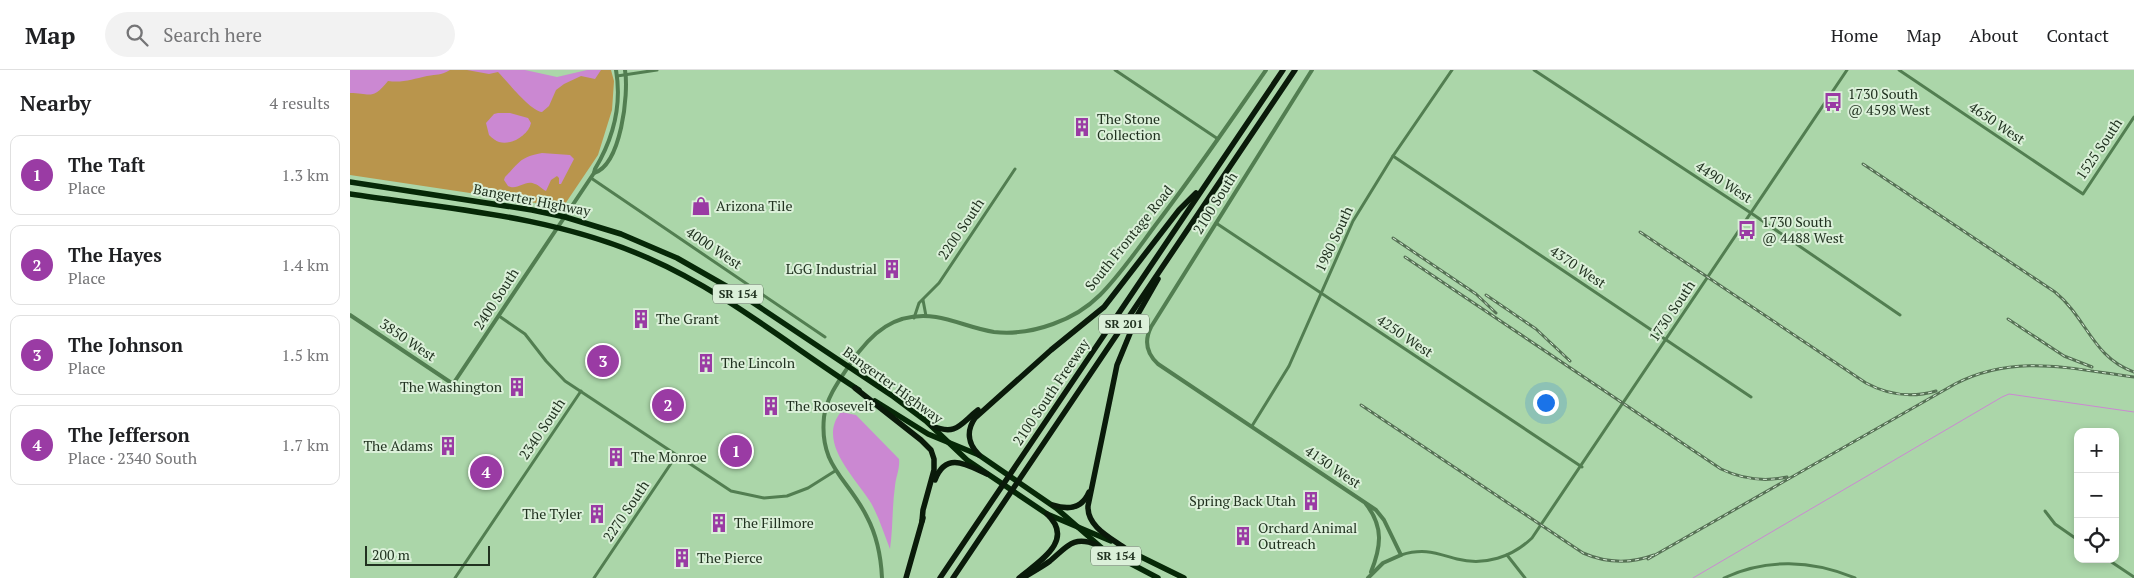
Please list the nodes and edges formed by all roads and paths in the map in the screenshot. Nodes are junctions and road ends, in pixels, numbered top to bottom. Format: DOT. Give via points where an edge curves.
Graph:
graph roads {
  1 [pos="616,70"];
  2 [pos="657,70"];
  3 [pos="1115,70"];
  4 [pos="1266,70"];
  5 [pos="1283,70"];
  6 [pos="1295,70"];
  7 [pos="1312,70"];
  8 [pos="1452,70"];
  9 [pos="1534,70"];
  10 [pos="1847,70"];
  11 [pos="1898,70"];
  12 [pos="625,72"];
  13 [pos="617,76"];
  14 [pos="2134,117"];
  15 [pos="1218,140"];
  16 [pos="1393,156"];
  17 [pos="1016,169"];
  18 [pos="1224,175"];
  19 [pos="593,176"];
  20 [pos="350,182"];
  21 [pos="1205,185"];
  22 [pos="350,194"];
  23 [pos="2083,194"];
  24 [pos="1751,213"];
  25 [pos="565,217"];
  26 [pos="1216,223"];
  27 [pos="558,227"];
  28 [pos="1321,293"];
  29 [pos="923,300"];
  30 [pos="350,315"];
  31 [pos="1900,315"];
  32 [pos="499,316"];
  33 [pos="926,317"];
  34 [pos="914,318"];
  35 [pos="826,337"];
  36 [pos="1666,340"];
  37 [pos="1148,351"];
  38 [pos="848,367"];
  39 [pos="1033,367"];
  40 [pos="841,378"];
  41 [pos="454,384"];
  42 [pos="856,388"];
  43 [pos="581,392"];
  44 [pos="1751,397"];
  45 [pos="932,426"];
  46 [pos="1252,426"];
  47 [pos="948,442"];
  48 [pos="676,456"];
  49 [pos="979,456"];
  50 [pos="1097,459"];
  51 [pos="1582,467"];
  52 [pos="835,471"];
  53 [pos="987,474"];
  54 [pos="1361,499"];
  55 [pos="1053,505"];
  56 [pos="2045,511"];
  57 [pos="1047,514"];
  58 [pos="922,521"];
  59 [pos="1078,528"];
  60 [pos="2074,537"];
  61 [pos="1097,545"];
  62 [pos="1126,549"];
  63 [pos="1401,555"];
  64 [pos="1507,555"];
  65 [pos="2113,563"];
  66 [pos="1368,577"];
  67 [pos="2134,577"];
  68 [pos="455,578"];
  69 [pos="594,578"];
  70 [pos="882,578"];
  71 [pos="906,578"];
  72 [pos="940,578"];
  73 [pos="953,578"];
  74 [pos="1019,578"];
  75 [pos="1023,578"];
  76 [pos="1158,578"];
  77 [pos="1184,578"];
  78 [pos="1524,578"];
  79 [pos="1724,578"];
  80 [pos="1855,578"];
  1 -- 13 [label="street"];
  2 -- 12 [label="street"];
  3 -- 15 [label="street"];
  4 -- 15 [label="street, South Frontage Road"];
  5 -- 21 [label="highway, 2100 South Freeway / SR 201"];
  6 -- 18 [label="highway, 2100 South Freeway / SR 201"];
  7 -- 26 [label="street, 2100 South"];
  8 -- 16 [label="street, 1980 South"];
  9 -- 24 [label="street, 4490 West"];
  10 -- 24 [label="street, 1730 South"];
  11 -- 23 [label="street, 4650 West"];
  12 -- 13 [label="street"];
  12 -- 19 [label="street" via="626,100 621,129 606,162"];
  13 -- 19 [label="street" via="615,118"];
  14 -- 23 [label="street, 1525 South"];
  15 -- 33 [label="street, South Frontage Road" via="1112,282 1068,318 1034,329 1006,332"];
  16 -- 28 [label="street, 1980 South" via="1353,221"];
  16 -- 36 [label="street, 4370 West"];
  17 -- 29 [label="street, 2200 South" via="939,283"];
  18 -- 50 [label="highway" via="1158,280 1127,338 1117,365"];
  18 -- 73 [label="highway, 2100 South Freeway / SR 201"];
  19 -- 25 [label="street, 2400 South"];
  19 -- 35 [label="street, 4000 West"];
  20 -- 25 [label="highway, Bangerter Highway / SR 154"];
  21 -- 39 [label="highway" via="1179,210 1104,306"];
  21 -- 72 [label="highway, 2100 South Freeway / SR 201"];
  22 -- 27 [label="highway, Bangerter Highway / SR 154"];
  24 -- 31 [label="street, 4490 West"];
  24 -- 36 [label="street, 1730 South"];
  25 -- 27 [label="street, 2400 South"];
  25 -- 38 [label="highway, Bangerter Highway / SR 154" via="621,234 697,268"];
  26 -- 28 [label="street, 4250 West"];
  26 -- 37 [label="street, 2100 South" via="1151,327 1146,339"];
  27 -- 32 [label="street, 2400 South"];
  27 -- 40 [label="highway, Bangerter Highway / SR 154" via="622,247 681,273"];
  28 -- 46 [label="street, 1980 South" via="1289,366"];
  28 -- 51 [label="street, 4250 West"];
  29 -- 33 [label="street"];
  29 -- 34 [label="street, 2200 South"];
  30 -- 41 [label="street, 3850 West"];
  32 -- 41 [label="street, 2400 South"];
  32 -- 43 [label="street" via="525,334 560,376"];
  33 -- 34 [label="street, South Frontage Road"];
  34 -- 38 [label="street, South Frontage Road" via="879,330 862,346"];
  36 -- 44 [label="street, 4370 West"];
  36 -- 51 [label="street, 1730 South"];
  37 -- 46 [label="street, 4130 West" via="1158,364"];
  38 -- 40 [label="street, South Frontage Road"];
  38 -- 45 [label="highway, Bangerter Highway / SR 154"];
  39 -- 45 [label="highway" via="957,428 944,431"];
  39 -- 49 [label="highway" via="974,419 969,438"];
  40 -- 42 [label="highway, Bangerter Highway / SR 154"];
  40 -- 52 [label="street, South Frontage Road" via="824,415 824,439"];
  42 -- 47 [label="highway, Bangerter Highway / SR 154" via="920,430"];
  42 -- 58 [label="highway" via="931,450 934,470"];
  43 -- 48 [label="street"];
  43 -- 68 [label="street, 2340 South"];
  45 -- 47 [label="highway, Bangerter Highway / SR 154"];
  46 -- 54 [label="street, 4130 West"];
  47 -- 49 [label="highway, Bangerter Highway / SR 154"];
  47 -- 53 [label="highway, Bangerter Highway / SR 154"];
  48 -- 52 [label="street" via="721,486 753,497 787,496 808,488"];
  48 -- 69 [label="street, 2270 South"];
  49 -- 55 [label="highway, Bangerter Highway / SR 154"];
  50 -- 55 [label="highway" via="1084,500 1069,508"];
  50 -- 62 [label="highway" via="1089,516 1095,526"];
  51 -- 64 [label="street, 1730 South" via="1535,536"];
  52 -- 70 [label="street, South Frontage Road" via="868,517 881,557"];
  53 -- 57 [label="highway, Bangerter Highway / SR 154"];
  53 -- 58 [label="highway" via="960,463 945,466 936,477"];
  54 -- 63 [label="street, 4130 West" via="1384,520"];
  54 -- 66 [label="street" via="1377,522 1380,539 1378,556"];
  55 -- 59 [label="highway, Bangerter Highway / SR 154"];
  56 -- 60 [label="street" via="2055,524"];
  57 -- 59 [label="highway, Bangerter Highway / SR 154"];
  57 -- 74 [label="highway" via="1056,528 1056,543"];
  58 -- 71 [label="highway"];
  59 -- 61 [label="highway, Bangerter Highway / SR 154"];
  59 -- 62 [label="highway, Bangerter Highway / SR 154"];
  61 -- 75 [label="highway" via="1086,541 1072,543"];
  61 -- 76 [label="highway, Bangerter Highway / SR 154"];
  62 -- 77 [label="highway, Bangerter Highway / SR 154"];
  63 -- 64 [label="street" via="1425,550 1474,562"];
  63 -- 66 [label="street" via="1383,563"];
  64 -- 78 [label="street"];
  65 -- 67 [label="street"];
  79 -- 80 [label="street" via="1748,568 1790,563 1822,567"];
}
